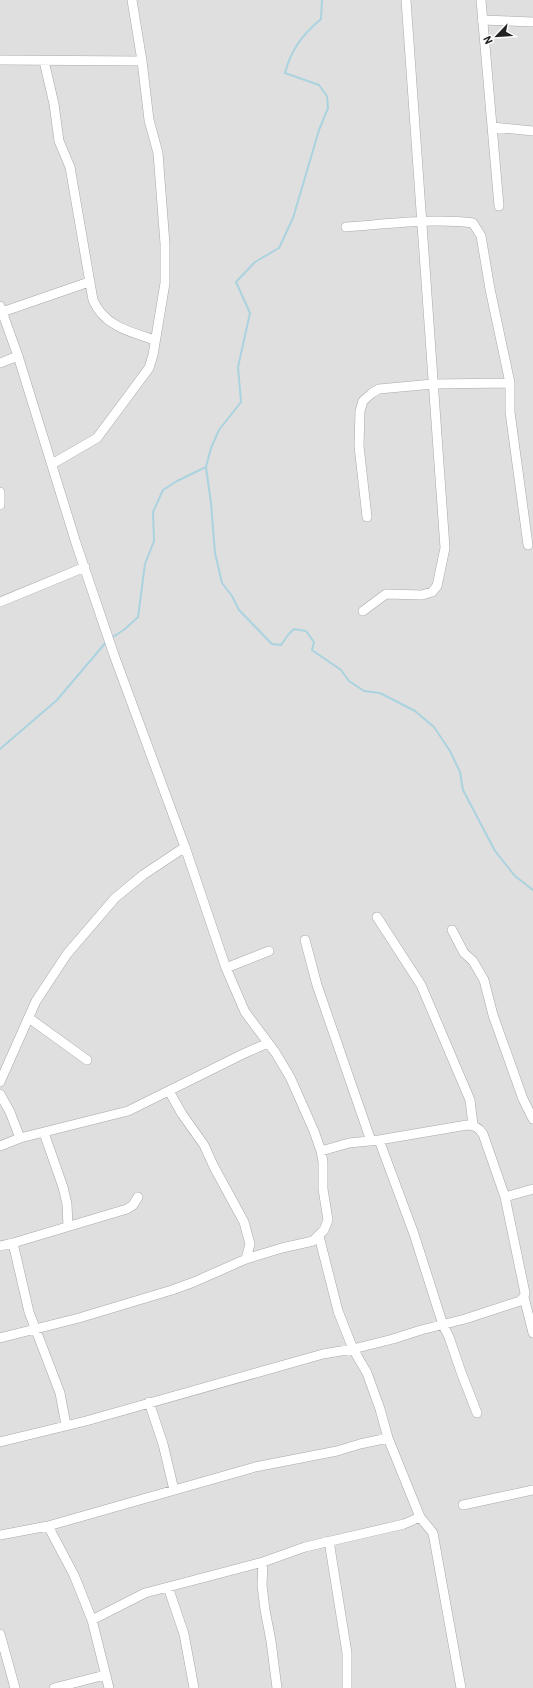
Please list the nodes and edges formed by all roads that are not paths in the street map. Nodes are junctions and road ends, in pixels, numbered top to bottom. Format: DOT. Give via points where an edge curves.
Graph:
graph roads {
  1 [pos="132,0"];
  2 [pos="406,0"];
  3 [pos="481,0"];
  4 [pos="482,20"];
  5 [pos="533,22"];
  6 [pos="0,60"];
  7 [pos="44,61"];
  8 [pos="142,61"];
  9 [pos="492,128"];
  10 [pos="533,131"];
  11 [pos="499,206"];
  12 [pos="421,222"];
  13 [pos="346,227"];
  14 [pos="89,282"];
  15 [pos="1,309"];
  16 [pos="155,340"];
  17 [pos="18,356"];
  18 [pos="0,363"];
  19 [pos="510,383"];
  20 [pos="433,384"];
  21 [pos="52,464"];
  22 [pos="0,492"];
  23 [pos="0,505"];
  24 [pos="367,517"];
  25 [pos="528,545"];
  26 [pos="85,567"];
  27 [pos="0,602"];
  28 [pos="363,611"];
  29 [pos="185,847"];
  30 [pos="377,917"];
  31 [pos="452,930"];
  32 [pos="305,940"];
  33 [pos="269,951"];
  34 [pos="226,968"];
  35 [pos="28,1018"];
  36 [pos="268,1043"];
  37 [pos="87,1060"];
  38 [pos="0,1082"];
  39 [pos="169,1091"];
  40 [pos="0,1094"];
  41 [pos="533,1119"];
  42 [pos="473,1125"];
  43 [pos="44,1133"];
  44 [pos="20,1138"];
  45 [pos="375,1140"];
  46 [pos="0,1146"];
  47 [pos="321,1151"];
  48 [pos="533,1189"];
  49 [pos="138,1197"];
  50 [pos="505,1197"];
  51 [pos="68,1226"];
  52 [pos="319,1236"];
  53 [pos="13,1243"];
  54 [pos="0,1246"];
  55 [pos="246,1259"];
  56 [pos="524,1297"];
  57 [pos="443,1325"];
  58 [pos="36,1328"];
  59 [pos="533,1333"];
  60 [pos="0,1338"];
  61 [pos="353,1349"];
  62 [pos="149,1402"];
  63 [pos="477,1413"];
  64 [pos="66,1425"];
  65 [pos="388,1438"];
  66 [pos="0,1442"];
  67 [pos="174,1490"];
  68 [pos="533,1490"];
  69 [pos="463,1505"];
  70 [pos="420,1517"];
  71 [pos="48,1526"];
  72 [pos="0,1535"];
  73 [pos="329,1541"];
  74 [pos="263,1562"];
  75 [pos="168,1587"];
  76 [pos="92,1620"];
  77 [pos="0,1634"];
  78 [pos="105,1675"];
  79 [pos="15,1688"];
  80 [pos="54,1688"];
  81 [pos="109,1688"];
  82 [pos="194,1688"];
  83 [pos="277,1688"];
  84 [pos="347,1688"];
  85 [pos="461,1688"];
  1 -- 8 [label="street"];
  2 -- 12 [label="street"];
  3 -- 4 [label="street"];
  4 -- 5 [label="street"];
  4 -- 9 [label="street"];
  6 -- 7 [label="street"];
  7 -- 8 [label="street"];
  7 -- 14 [label="street" via="59,141 70,167"];
  8 -- 16 [label="street" via="148,112 158,153 166,244 165,284"];
  9 -- 10 [label="street"];
  9 -- 11 [label="street"];
  12 -- 13 [label="street"];
  12 -- 19 [label="street" via="473,223 481,236"];
  12 -- 20 [label="street"];
  14 -- 15 [label="street"];
  14 -- 16 [label="street" via="96,306 106,319 126,331"];
  15 -- 17 [label="street"];
  16 -- 21 [label="street" via="149,368 97,438"];
  17 -- 18 [label="street"];
  17 -- 21 [label="street"];
  19 -- 20 [label="street"];
  19 -- 25 [label="street" via="510,412"];
  20 -- 24 [label="street" via="379,389 363,401 360,411 359,446"];
  20 -- 28 [label="street" via="445,548 437,586 432,592 422,595 386,594"];
  21 -- 26 [label="street"];
  22 -- 23 [label="street"];
  26 -- 27 [label="street"];
  26 -- 29 [label="street" via="114,655"];
  29 -- 34 [label="street"];
  29 -- 35 [label="street" via="143,875 101,913 67,954 36,1001"];
  30 -- 42 [label="street" via="421,985 470,1100"];
  31 -- 41 [label="street" via="464,953 484,980 493,1015 523,1099"];
  32 -- 45 [label="street" via="318,985"];
  33 -- 34 [label="street"];
  34 -- 36 [label="street" via="246,1012"];
  35 -- 37 [label="street"];
  35 -- 38 [label="street"];
  36 -- 39 [label="street"];
  36 -- 47 [label="street" via="290,1077"];
  39 -- 43 [label="street" via="128,1111"];
  39 -- 55 [label="street" via="204,1145 244,1222 250,1244"];
  40 -- 44 [label="street"];
  42 -- 45 [label="street"];
  42 -- 50 [label="street" via="483,1134"];
  43 -- 44 [label="street"];
  43 -- 51 [label="street" via="63,1187"];
  44 -- 46 [label="street"];
  45 -- 47 [label="street" via="350,1143"];
  45 -- 57 [label="street" via="414,1234"];
  47 -- 52 [label="street" via="328,1220"];
  48 -- 50 [label="street"];
  49 -- 51 [label="street" via="127,1209"];
  50 -- 56 [label="street"];
  51 -- 53 [label="street"];
  52 -- 55 [label="street" via="312,1241"];
  52 -- 61 [label="street" via="338,1311"];
  53 -- 54 [label="street"];
  53 -- 58 [label="street" via="29,1312"];
  55 -- 58 [label="street" via="172,1290"];
  56 -- 57 [label="street" via="513,1303"];
  56 -- 59 [label="street"];
  57 -- 61 [label="street"];
  57 -- 63 [label="street" via="450,1337"];
  58 -- 60 [label="street"];
  58 -- 64 [label="street" via="60,1393"];
  61 -- 62 [label="street" via="323,1354"];
  61 -- 65 [label="street" via="367,1373"];
  62 -- 64 [label="street"];
  62 -- 67 [label="street"];
  64 -- 66 [label="street"];
  65 -- 67 [label="street" via="337,1452 255,1467"];
  65 -- 70 [label="street"];
  67 -- 71 [label="street"];
  68 -- 69 [label="street"];
  70 -- 73 [label="street" via="404,1524"];
  70 -- 85 [label="street" via="433,1533"];
  71 -- 72 [label="street"];
  71 -- 76 [label="street" via="74,1575"];
  73 -- 74 [label="street"];
  73 -- 84 [label="street" via="347,1653"];
  74 -- 75 [label="street"];
  74 -- 83 [label="street" via="262,1585"];
  75 -- 76 [label="street" via="145,1593"];
  75 -- 82 [label="street" via="184,1634"];
  76 -- 78 [label="street"];
  77 -- 79 [label="street"];
  78 -- 80 [label="street"];
  78 -- 81 [label="street"];
}
